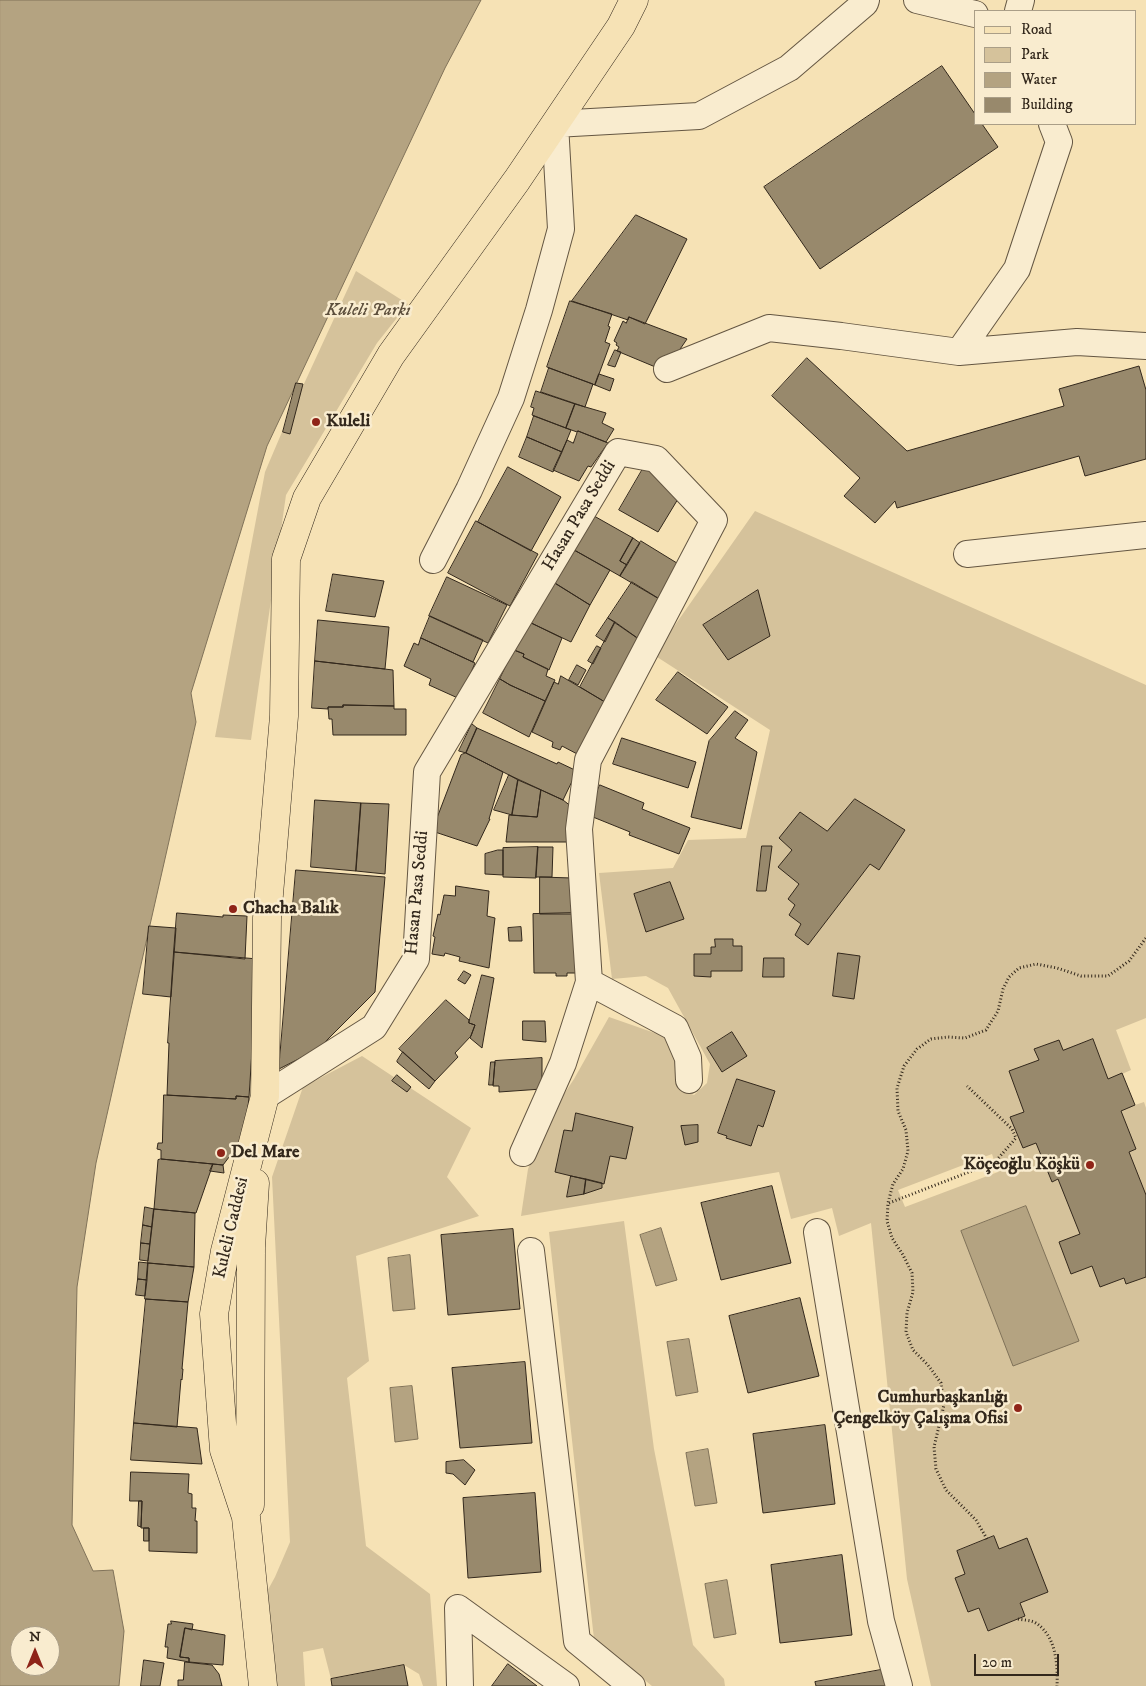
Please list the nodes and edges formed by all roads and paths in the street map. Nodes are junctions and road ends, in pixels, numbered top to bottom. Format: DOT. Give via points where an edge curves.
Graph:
graph roads {
  1 [pos="634,0"];
  2 [pos="866,0"];
  3 [pos="917,0"];
  4 [pos="974,14"];
  5 [pos="555,124"];
  6 [pos="1052,125"];
  7 [pos="1146,346"];
  8 [pos="959,352"];
  9 [pos="668,369"];
  10 [pos="1146,535"];
  11 [pos="967,554"];
  12 [pos="433,560"];
  13 [pos="1146,938"];
  14 [pos="589,982"];
  15 [pos="689,1080"];
  16 [pos="967,1086"];
  17 [pos="265,1096"];
  18 [pos="258,1122"];
  19 [pos="523,1153"];
  20 [pos="888,1204"];
  21 [pos="817,1232"];
  22 [pos="531,1250"];
  23 [pos="986,1539"];
  24 [pos="250,1549"];
  25 [pos="1018,1619"];
  26 [pos="263,1686"];
  27 [pos="460,1686"];
  28 [pos="566,1686"];
  29 [pos="632,1686"];
  30 [pos="899,1686"];
  31 [pos="1057,1686"];
  1 -- 5 [label="main road" via="621,26"];
  2 -- 5 [label="street" via="789,68 699,116"];
  3 -- 4 [label="street"];
  5 -- 12 [label="street" via="561,229 539,310 511,398"];
  5 -- 17 [label="main road" via="391,355 307,498 286,559 284,716 267,918"];
  6 -- 8 [label="street" via="1059,142 1017,269"];
  7 -- 8 [label="street" via="1078,342"];
  8 -- 9 [label="street" via="769,328"];
  10 -- 11 [label="street"];
  13 -- 20 [label="path" via="1129,961 1108,976 1081,976 1036,964 1019,968 1009,977 998,1011 986,1030 966,1038 931,1039 917,1049 904,1066 897,1088 898,1111 906,1130 908,1151 904,1169 894,1184"];
  14 -- 15 [label="street" via="675,1028 688,1058"];
  14 -- 17 [label="street, Hasan Pasa Seddi" via="579,829 588,760 714,520 656,459 618,452 427,772 416,958 374,1027"];
  14 -- 19 [label="street, Hasan Pasa Seddi" via="563,1063"];
  16 -- 20 [label="path" via="1012,1129 1016,1138 995,1162"];
  17 -- 18 [label="main road"];
  18 -- 24 [label="main road, Kuleli Caddesi" via="251,1247"];
  18 -- 24 [label="main road, Kuleli Caddesi" via="225,1250 214,1314 224,1450 246,1517"];
  20 -- 23 [label="path" via="887,1221 892,1238 912,1273 913,1292 906,1332 914,1350 941,1383 944,1405 934,1447 936,1469 946,1490 976,1520"];
  21 -- 30 [label="street" via="881,1621"];
  22 -- 29 [label="street" via="577,1642"];
  24 -- 26 [label="main road"];
  25 -- 31 [label="path" via="1037,1624 1051,1641 1057,1663"];
  27 -- 28 [label="street" via="458,1608"];
}
